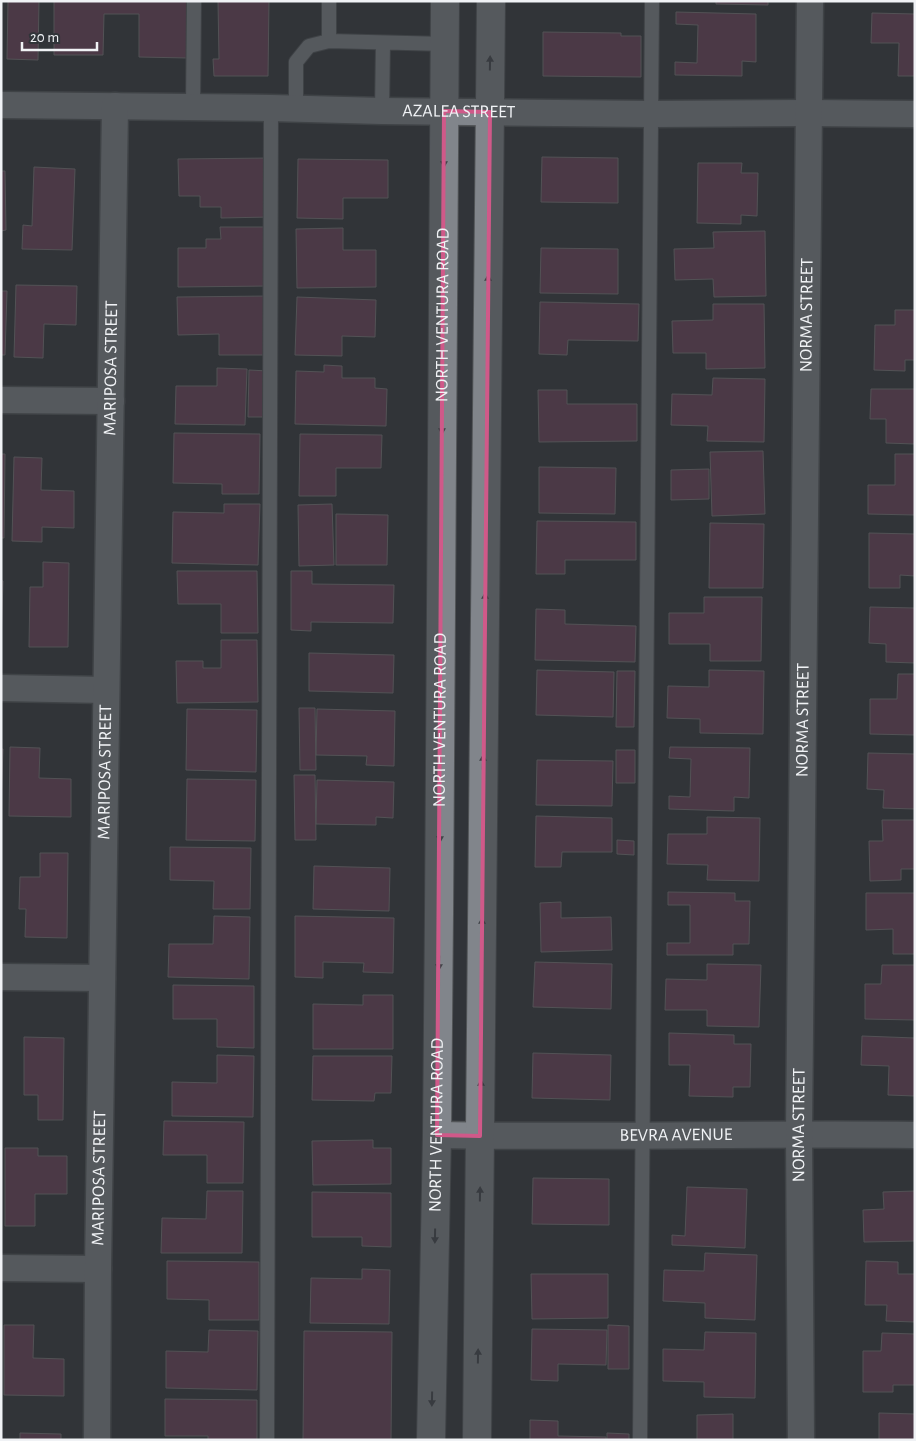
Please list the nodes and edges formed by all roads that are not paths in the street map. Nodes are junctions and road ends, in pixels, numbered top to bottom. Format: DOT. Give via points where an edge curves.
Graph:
graph roads {
  1 [pos="194,1"];
  2 [pos="329,1"];
  3 [pos="445,1"];
  4 [pos="491,1"];
  5 [pos="652,1"];
  6 [pos="810,1"];
  7 [pos="329,41"];
  8 [pos="383,43"];
  9 [pos="445,44"];
  10 [pos="1,105"];
  11 [pos="115,106"];
  12 [pos="193,107"];
  13 [pos="271,108"];
  14 [pos="296,108"];
  15 [pos="382,111"];
  16 [pos="444,111"];
  17 [pos="490,112"];
  18 [pos="808,113"];
  19 [pos="651,114"];
  20 [pos="915,114"];
  21 [pos="1,400"];
  22 [pos="111,402"];
  23 [pos="1,688"];
  24 [pos="106,690"];
  25 [pos="1,977"];
  26 [pos="102,978"];
  27 [pos="800,1134"];
  28 [pos="915,1134"];
  29 [pos="437,1135"];
  30 [pos="480,1136"];
  31 [pos="643,1136"];
  32 [pos="1,1268"];
  33 [pos="98,1269"];
  34 [pos="97,1440"];
  35 [pos="268,1440"];
  36 [pos="431,1440"];
  37 [pos="477,1440"];
  38 [pos="640,1440"];
  39 [pos="801,1440"];
  1 -- 12 [label="lane"];
  2 -- 7 [label="lane"];
  3 -- 9 [label="main road, NORTH VENTURA ROAD"];
  17 -- 4 [label="main road, one-way"];
  5 -- 19 [label="lane"];
  6 -- 18 [label="street, NORMA STREET"];
  7 -- 8 [label="lane"];
  7 -- 14 [label="lane" via="309,46 296,62"];
  8 -- 9 [label="lane"];
  8 -- 15 [label="lane"];
  9 -- 16 [label="main road, NORTH VENTURA ROAD"];
  10 -- 11 [label="street, AZALEA STREET"];
  11 -- 12 [label="street, AZALEA STREET"];
  11 -- 22 [label="street, MARIPOSA STREET"];
  12 -- 13 [label="street, AZALEA STREET"];
  13 -- 14 [label="street, AZALEA STREET"];
  13 -- 35 [label="lane"];
  14 -- 15 [label="street, AZALEA STREET"];
  15 -- 16 [label="street, AZALEA STREET"];
  16 -- 17 [label="street, AZALEA STREET"];
  16 -- 29 [label="main road, NORTH VENTURA ROAD, one-way"];
  17 -- 19 [label="street, AZALEA STREET"];
  30 -- 17 [label="main road, one-way"];
  18 -- 19 [label="street, AZALEA STREET"];
  18 -- 20 [label="street, AZALEA STREET"];
  18 -- 27 [label="street, NORMA STREET"];
  19 -- 31 [label="lane"];
  21 -- 22 [label="street"];
  22 -- 24 [label="street, MARIPOSA STREET"];
  23 -- 24 [label="street"];
  24 -- 26 [label="street, MARIPOSA STREET"];
  25 -- 26 [label="street"];
  26 -- 33 [label="street, MARIPOSA STREET"];
  27 -- 28 [label="street, BEVRA AVENUE"];
  27 -- 31 [label="street, BEVRA AVENUE"];
  27 -- 39 [label="street, NORMA STREET"];
  29 -- 30 [label="street, BEVRA AVENUE"];
  29 -- 36 [label="main road, NORTH VENTURA ROAD, one-way"];
  30 -- 31 [label="street, BEVRA AVENUE"];
  37 -- 30 [label="main road, one-way"];
  31 -- 38 [label="lane"];
  32 -- 33 [label="street"];
  33 -- 34 [label="street, MARIPOSA STREET"];
}
